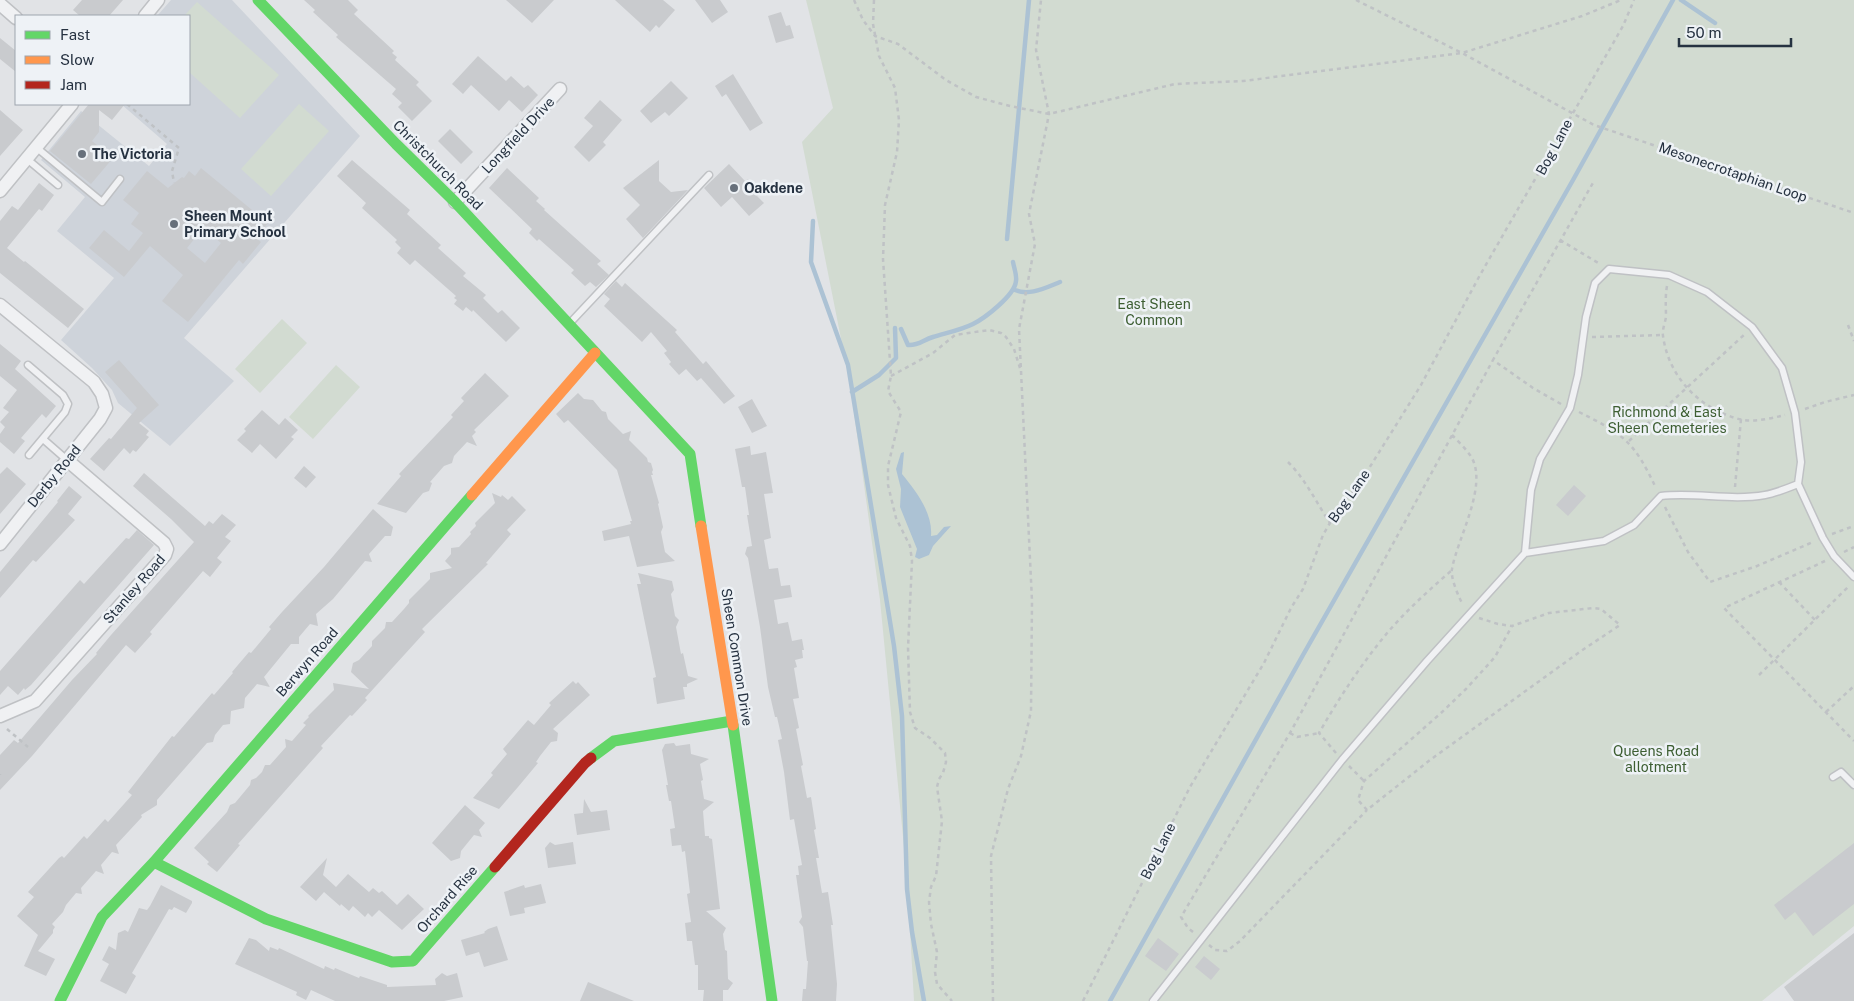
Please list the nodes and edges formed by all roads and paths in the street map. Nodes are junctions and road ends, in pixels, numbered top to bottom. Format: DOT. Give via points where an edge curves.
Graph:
graph roads {
  1 [pos="158,0"];
  2 [pos="258,0"];
  3 [pos="854,0"];
  4 [pos="874,0"];
  5 [pos="1041,0"];
  6 [pos="1356,0"];
  7 [pos="1621,0"];
  8 [pos="1634,0"];
  9 [pos="0,4"];
  10 [pos="146,15"];
  11 [pos="15,17"];
  12 [pos="875,36"];
  13 [pos="1462,54"];
  14 [pos="560,89"];
  15 [pos="71,105"];
  16 [pos="128,105"];
  17 [pos="1049,114"];
  18 [pos="1571,114"];
  19 [pos="37,148"];
  20 [pos="27,160"];
  21 [pos="709,175"];
  22 [pos="120,179"];
  23 [pos="1594,181"];
  24 [pos="174,183"];
  25 [pos="58,185"];
  26 [pos="0,191"];
  27 [pos="455,202"];
  28 [pos="1854,214"];
  29 [pos="1560,240"];
  30 [pos="1609,269"];
  31 [pos="1669,275"];
  32 [pos="0,305"];
  33 [pos="568,325"];
  34 [pos="1848,325"];
  35 [pos="1752,327"];
  36 [pos="1663,334"];
  37 [pos="1583,337"];
  38 [pos="1854,341"];
  39 [pos="595,353"];
  40 [pos="1493,360"];
  41 [pos="28,365"];
  42 [pos="1021,372"];
  43 [pos="891,376"];
  44 [pos="1686,388"];
  45 [pos="1854,395"];
  46 [pos="1570,408"];
  47 [pos="1795,413"];
  48 [pos="1741,419"];
  49 [pos="1452,435"];
  50 [pos="43,439"];
  51 [pos="1629,441"];
  52 [pos="29,455"];
  53 [pos="67,460"];
  54 [pos="1288,462"];
  55 [pos="1798,484"];
  56 [pos="1661,496"];
  57 [pos="1734,496"];
  58 [pos="1330,523"];
  59 [pos="1854,526"];
  60 [pos="1823,538"];
  61 [pos="0,544"];
  62 [pos="1525,553"];
  63 [pos="1834,556"];
  64 [pos="1451,571"];
  65 [pos="1854,577"];
  66 [pos="1779,582"];
  67 [pos="1854,582"];
  68 [pos="1470,613"];
  69 [pos="1815,620"];
  70 [pos="1512,626"];
  71 [pos="1774,660"];
  72 [pos="1759,675"];
  73 [pos="1854,686"];
  74 [pos="1826,712"];
  75 [pos="0,716"];
  76 [pos="732,721"];
  77 [pos="7,729"];
  78 [pos="1290,733"];
  79 [pos="1319,733"];
  80 [pos="1854,741"];
  81 [pos="28,747"];
  82 [pos="1342,760"];
  83 [pos="1834,777"];
  84 [pos="1364,781"];
  85 [pos="1854,785"];
  86 [pos="1366,810"];
  87 [pos="154,862"];
  88 [pos="1202,940"];
  89 [pos="60,1001"];
  90 [pos="772,1001"];
  91 [pos="952,1001"];
  92 [pos="993,1001"];
  93 [pos="1083,1001"];
  94 [pos="1153,1001"];
  1 -- 10 [label="street"];
  2 -- 27 [label="street, Christchurch Road"];
  3 -- 12 [label="path"];
  4 -- 12 [label="path"];
  5 -- 17 [label="path" via="1036,50"];
  6 -- 13 [label="path, Mesonecrotaphian Loop"];
  7 -- 13 [label="path" via="1582,16"];
  8 -- 18 [label="path, Bog Lane" via="1623,26"];
  9 -- 11 [label="street"];
  12 -- 17 [label="path" via="898,44 946,80 976,97"];
  12 -- 43 [label="path" via="879,56 894,88 899,120 897,152 885,205 884,259"];
  13 -- 17 [label="path" via="1243,81 1175,84"];
  13 -- 18 [label="path, Mesonecrotaphian Loop"];
  14 -- 27 [label="street, Longfield Drive"];
  15 -- 19 [label="street"];
  16 -- 24 [label="path" via="180,148 172,171"];
  17 -- 42 [label="path" via="1028,214 1035,244 1019,328"];
  18 -- 28 [label="path, Mesonecrotaphian Loop" via="1594,125"];
  18 -- 58 [label="path, Bog Lane" via="1421,385 1358,486"];
  19 -- 20 [label="street"];
  19 -- 22 [label="lane" via="102,202"];
  20 -- 25 [label="lane"];
  20 -- 26 [label="street"];
  21 -- 33 [label="lane"];
  23 -- 29 [label="path"];
  27 -- 33 [label="street, Christchurch Road"];
  29 -- 30 [label="path"];
  29 -- 40 [label="path"];
  30 -- 31 [label="lane"];
  30 -- 37 [label="lane" via="1595,282"];
  31 -- 35 [label="lane" via="1707,292"];
  31 -- 36 [label="path"];
  32 -- 53 [label="street, Derby Road" via="94,382 102,394 106,408"];
  33 -- 39 [label="street, Christchurch Road"];
  34 -- 38 [label="path"];
  35 -- 44 [label="path"];
  35 -- 47 [label="lane" via="1782,368"];
  36 -- 37 [label="path"];
  36 -- 44 [label="path" via="1678,378"];
  37 -- 46 [label="lane"];
  39 -- 76 [label="street, Sheen Common Drive" via="690,454"];
  39 -- 87 [label="street, Berwyn Road"];
  40 -- 46 [label="path" via="1533,388"];
  40 -- 49 [label="path"];
  41 -- 50 [label="lane" via="63,395 68,404"];
  42 -- 43 [label="path" via="1014,349 1006,337 989,330 955,334 933,353"];
  42 -- 92 [label="path" via="1032,601 1031,711 991,856"];
  43 -- 91 [label="path" via="888,390 901,412 888,466 888,485 896,518 910,546 912,561 908,648 910,712 915,728 945,753 946,762 937,787 942,821 936,876 929,902 937,952 937,984"];
  44 -- 48 [label="path" via="1701,402"];
  44 -- 51 [label="path"];
  45 -- 47 [label="path"];
  46 -- 51 [label="path" via="1611,428"];
  46 -- 62 [label="lane" via="1540,459 1531,490"];
  47 -- 48 [label="path" via="1764,420"];
  47 -- 55 [label="lane" via="1801,462"];
  48 -- 57 [label="path"];
  49 -- 64 [label="path" via="1471,456 1476,491"];
  49 -- 78 [label="path"];
  50 -- 52 [label="lane"];
  50 -- 53 [label="lane"];
  51 -- 56 [label="path"];
  53 -- 61 [label="street, Derby Road"];
  53 -- 75 [label="street, Stanley Road" via="167,549 35,701"];
  54 -- 58 [label="path" via="1311,490"];
  55 -- 57 [label="lane" via="1766,495"];
  55 -- 60 [label="lane"];
  56 -- 57 [label="lane"];
  56 -- 60 [label="path" via="1688,552 1710,582 1758,566"];
  56 -- 62 [label="lane" via="1634,525 1604,541"];
  58 -- 93 [label="path, Bog Lane" via="1303,589 1264,663 1190,786"];
  59 -- 60 [label="path"];
  60 -- 63 [label="lane"];
  62 -- 68 [label="lane"];
  63 -- 65 [label="lane"];
  63 -- 66 [label="path"];
  64 -- 68 [label="path" via="1462,604"];
  64 -- 79 [label="path" via="1388,632"];
  66 -- 69 [label="path"];
  66 -- 71 [label="path" via="1724,608"];
  67 -- 69 [label="path"];
  68 -- 70 [label="path"];
  68 -- 82 [label="lane"];
  69 -- 71 [label="path"];
  70 -- 84 [label="path" via="1495,657 1466,689"];
  70 -- 86 [label="path" via="1549,612 1593,608 1601,609 1620,625 1430,760"];
  71 -- 72 [label="path"];
  71 -- 74 [label="path"];
  73 -- 74 [label="path"];
  74 -- 80 [label="path"];
  76 -- 87 [label="street, Orchard Rise" via="614,741 578,770 413,961 392,962 266,919"];
  76 -- 90 [label="street, Sheen Common Drive"];
  77 -- 81 [label="path"];
  78 -- 79 [label="path" via="1297,737"];
  78 -- 88 [label="path" via="1181,917"];
  79 -- 82 [label="path"];
  82 -- 84 [label="path"];
  82 -- 88 [label="lane"];
  83 -- 85 [label="lane" via="1841,772"];
  84 -- 86 [label="path" via="1358,800"];
  86 -- 88 [label="path" via="1227,952 1215,950"];
  87 -- 89 [label="street, Berwyn Road" via="102,917"];
  88 -- 94 [label="lane"];
}
